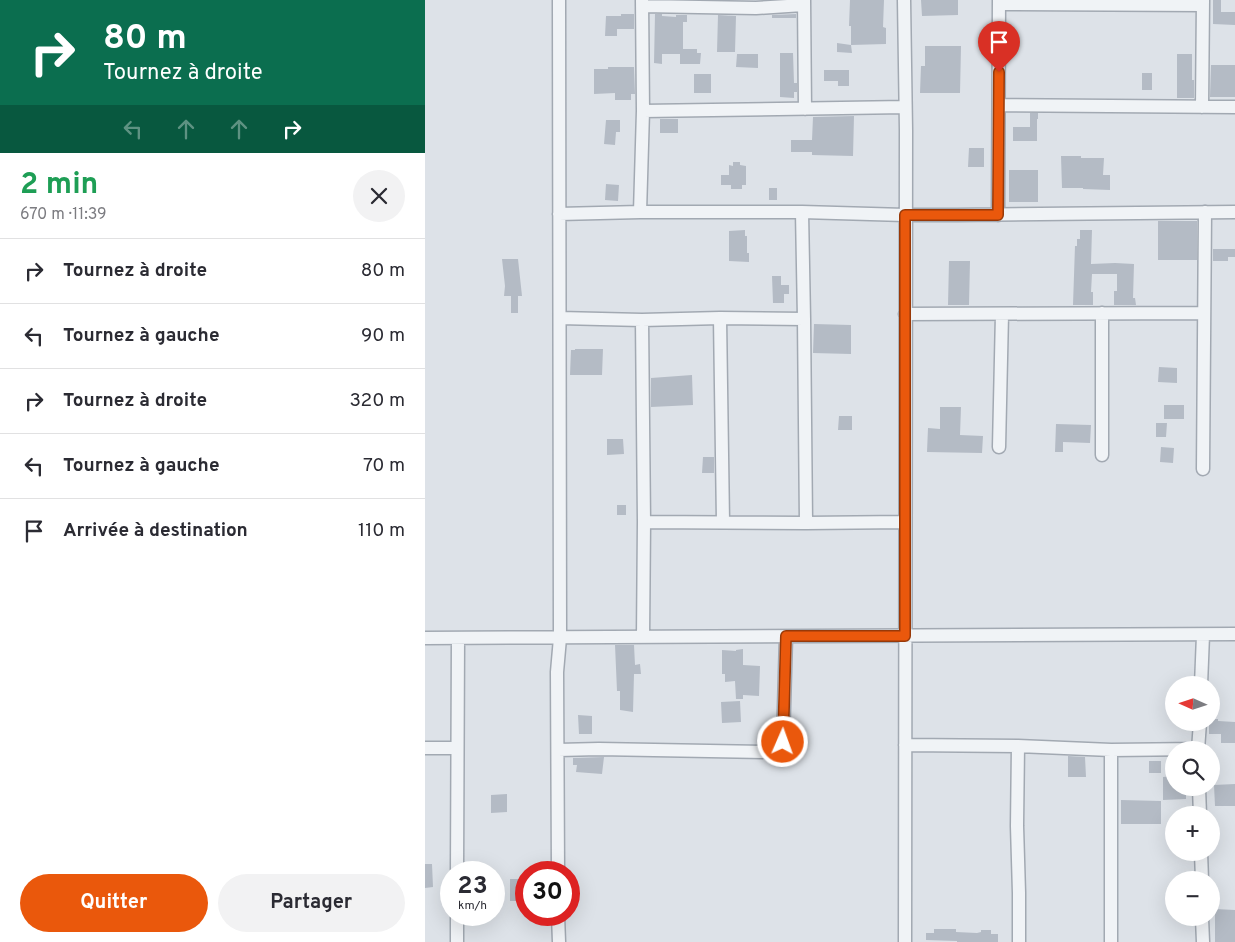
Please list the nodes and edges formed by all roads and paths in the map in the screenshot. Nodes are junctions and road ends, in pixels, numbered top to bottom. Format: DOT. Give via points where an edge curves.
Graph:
graph roads {
  1 [pos="559,0"];
  2 [pos="904,0"];
  3 [pos="999,2"];
  4 [pos="1203,2"];
  5 [pos="642,3"];
  6 [pos="804,3"];
  7 [pos="999,105"];
  8 [pos="905,107"];
  9 [pos="1202,107"];
  10 [pos="1235,107"];
  11 [pos="805,109"];
  12 [pos="643,111"];
  13 [pos="640,212"];
  14 [pos="802,212"];
  15 [pos="1205,212"];
  16 [pos="1235,212"];
  17 [pos="559,214"];
  18 [pos="905,215"];
  19 [pos="998,215"];
  20 [pos="1102,313"];
  21 [pos="1204,313"];
  22 [pos="905,314"];
  23 [pos="1002,314"];
  24 [pos="560,318"];
  25 [pos="719,318"];
  26 [pos="804,319"];
  27 [pos="642,320"];
  28 [pos="999,448"];
  29 [pos="1102,455"];
  30 [pos="1203,469"];
  31 [pos="644,522"];
  32 [pos="723,522"];
  33 [pos="905,522"];
  34 [pos="806,523"];
  35 [pos="1203,634"];
  36 [pos="1235,634"];
  37 [pos="786,636"];
  38 [pos="905,636"];
  39 [pos="643,637"];
  40 [pos="425,638"];
  41 [pos="458,638"];
  42 [pos="560,638"];
  43 [pos="1201,676"];
  44 [pos="905,744"];
  45 [pos="1018,746"];
  46 [pos="425,748"];
  47 [pos="457,748"];
  48 [pos="558,750"];
  49 [pos="1111,750"];
  50 [pos="1165,750"];
  51 [pos="457,861"];
  52 [pos="558,861"];
  53 [pos="457,926"];
  54 [pos="559,926"];
  55 [pos="1203,926"];
  56 [pos="457,942"];
  57 [pos="559,942"];
  58 [pos="905,942"];
  59 [pos="1019,942"];
  60 [pos="1111,942"];
  61 [pos="1203,942"];
  1 -- 17 [label="street"];
  2 -- 8 [label="street"];
  3 -- 4 [label="street"];
  3 -- 7 [label="street"];
  4 -- 9 [label="street"];
  5 -- 6 [label="street" via="756,8"];
  5 -- 12 [label="street"];
  6 -- 11 [label="street"];
  7 -- 9 [label="street"];
  7 -- 19 [label="street"];
  8 -- 11 [label="street"];
  8 -- 18 [label="street"];
  9 -- 10 [label="street"];
  11 -- 12 [label="street"];
  12 -- 13 [label="street"];
  13 -- 14 [label="street"];
  13 -- 17 [label="street"];
  14 -- 18 [label="street"];
  14 -- 26 [label="street"];
  15 -- 16 [label="street"];
  15 -- 19 [label="street"];
  15 -- 21 [label="street"];
  17 -- 24 [label="street"];
  18 -- 19 [label="street"];
  18 -- 22 [label="street"];
  20 -- 21 [label="street"];
  20 -- 23 [label="street"];
  20 -- 29 [label="street"];
  21 -- 30 [label="street"];
  22 -- 23 [label="street"];
  22 -- 33 [label="street"];
  23 -- 28 [label="street"];
  24 -- 27 [label="street"];
  24 -- 42 [label="street"];
  25 -- 26 [label="street"];
  25 -- 27 [label="street"];
  25 -- 32 [label="street"];
  26 -- 34 [label="street"];
  27 -- 31 [label="street"];
  31 -- 32 [label="street"];
  31 -- 39 [label="street"];
  32 -- 34 [label="street"];
  33 -- 34 [label="street"];
  33 -- 38 [label="street"];
  35 -- 36 [label="street"];
  35 -- 38 [label="street"];
  35 -- 43 [label="street"];
  37 -- 38 [label="street"];
  37 -- 39 [label="street"];
  37 -- 48 [label="street" via="783,742 779,749 771,752"];
  38 -- 44 [label="street"];
  39 -- 42 [label="street"];
  40 -- 41 [label="street"];
  41 -- 42 [label="street"];
  41 -- 47 [label="street"];
  42 -- 48 [label="street"];
  44 -- 45 [label="street"];
  44 -- 58 [label="street"];
  45 -- 49 [label="street"];
  45 -- 59 [label="street"];
  46 -- 47 [label="street"];
  47 -- 51 [label="street"];
  48 -- 52 [label="street"];
  49 -- 50 [label="street"];
  49 -- 60 [label="street"];
  53 -- 56 [label="street"];
  54 -- 57 [label="street"];
  55 -- 61 [label="street"];
}
